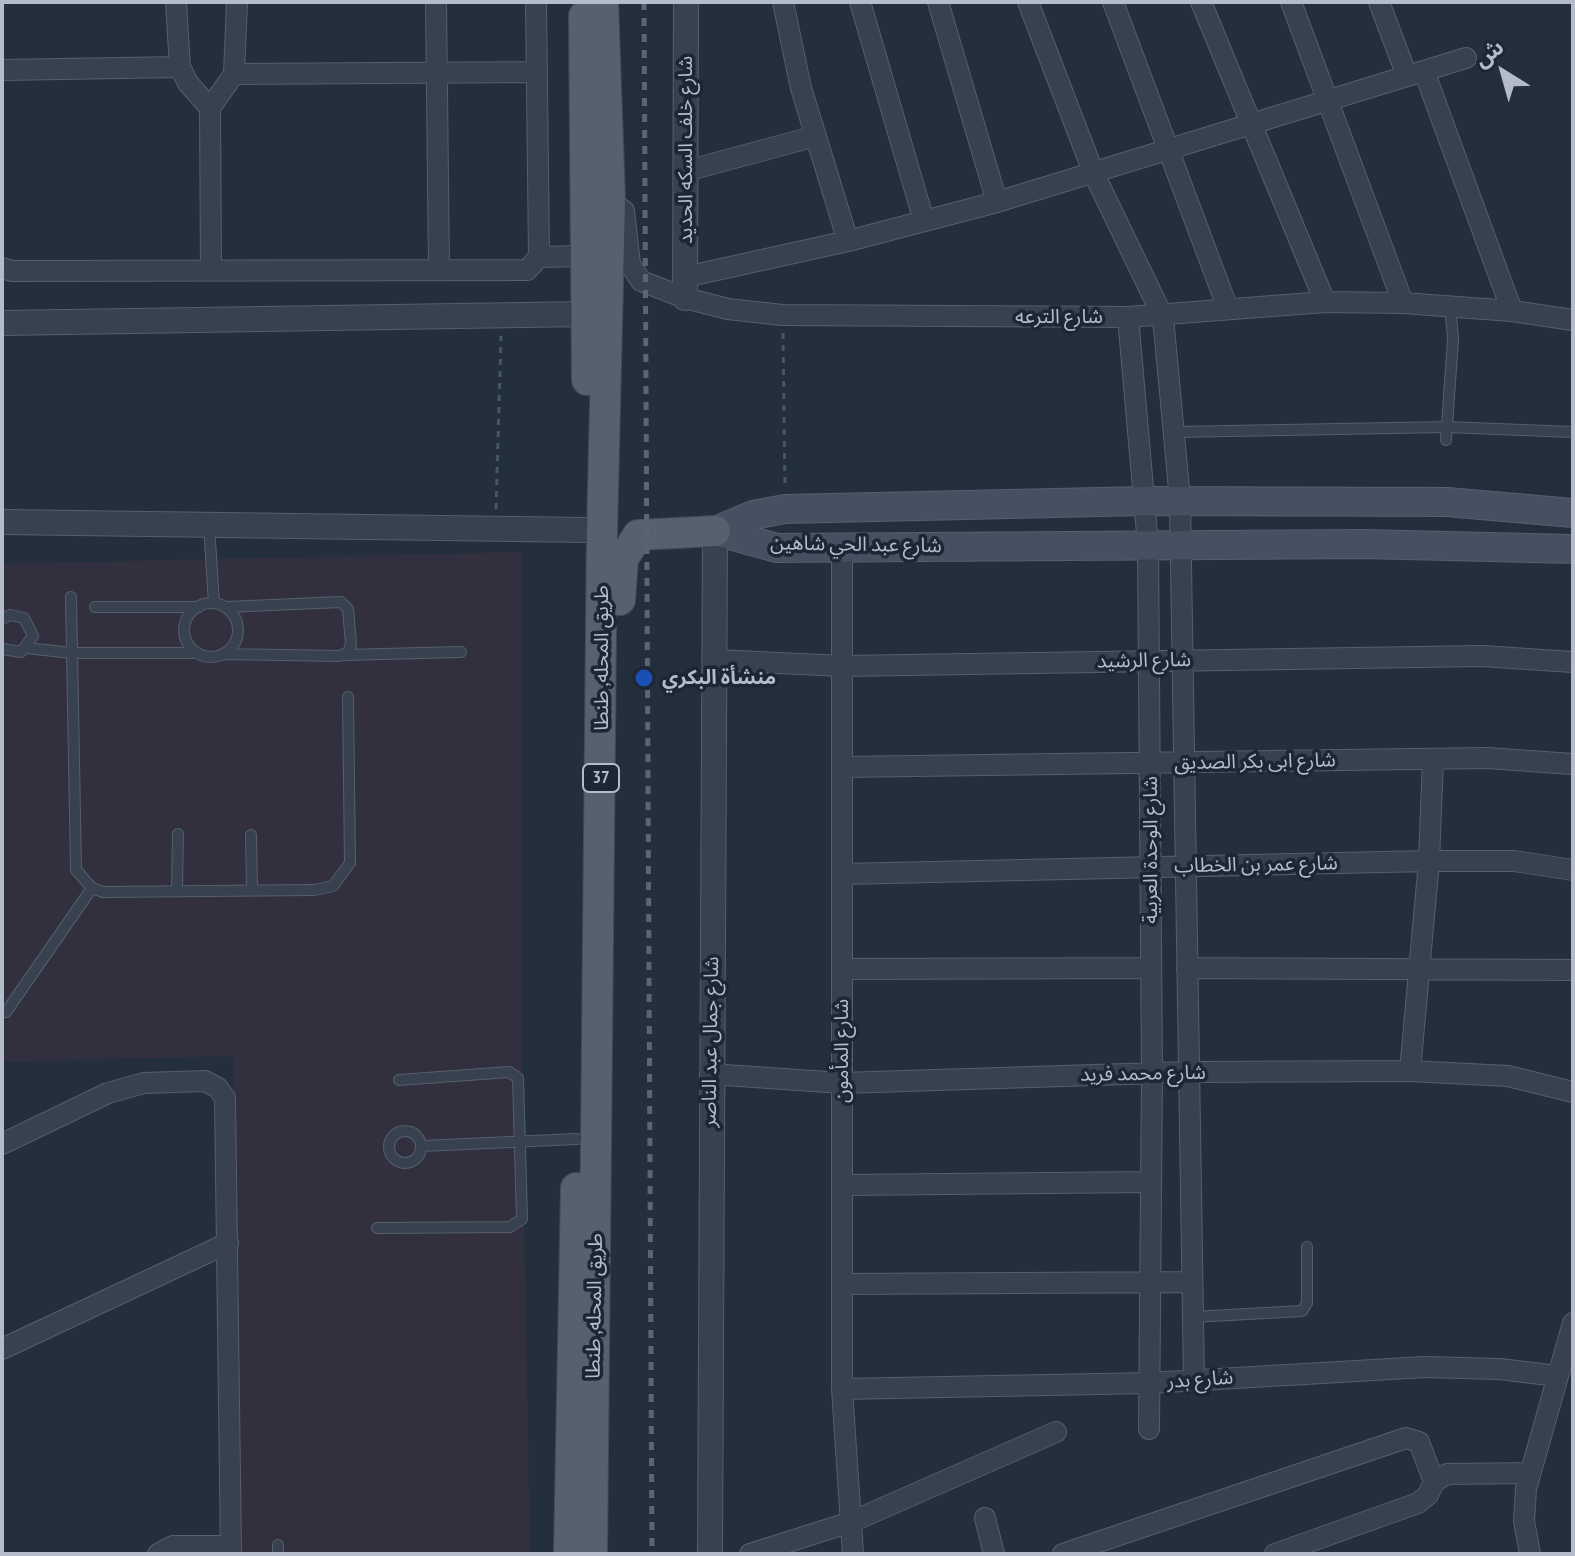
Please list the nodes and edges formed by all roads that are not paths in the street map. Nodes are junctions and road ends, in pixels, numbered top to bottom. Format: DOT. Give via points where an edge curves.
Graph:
graph roads {
  1 [pos="176,2"];
  2 [pos="237,2"];
  3 [pos="436,2"];
  4 [pos="536,2"];
  5 [pos="583,2"];
  6 [pos="603,2"];
  7 [pos="688,2"];
  8 [pos="783,2"];
  9 [pos="860,2"];
  10 [pos="938,2"];
  11 [pos="1028,2"];
  12 [pos="1113,2"];
  13 [pos="1201,2"];
  14 [pos="1291,2"];
  15 [pos="1379,2"];
  16 [pos="1466,58"];
  17 [pos="180,67"];
  18 [pos="2,70"];
  19 [pos="537,72"];
  20 [pos="437,73"];
  21 [pos="1416,73"];
  22 [pos="234,74"];
  23 [pos="1326,101"];
  24 [pos="210,108"];
  25 [pos="1249,124"];
  26 [pos="816,136"];
  27 [pos="1170,149"];
  28 [pos="686,171"];
  29 [pos="1094,174"];
  30 [pos="610,200"];
  31 [pos="997,202"];
  32 [pos="924,221"];
  33 [pos="848,241"];
  34 [pos="586,256"];
  35 [pos="539,257"];
  36 [pos="2,268"];
  37 [pos="211,270"];
  38 [pos="439,270"];
  39 [pos="685,288"];
  40 [pos="1325,302"];
  41 [pos="1403,303"];
  42 [pos="1450,305"];
  43 [pos="1228,309"];
  44 [pos="1512,311"];
  45 [pos="587,314"];
  46 [pos="1128,317"];
  47 [pos="1163,317"];
  48 [pos="1573,320"];
  49 [pos="2,323"];
  50 [pos="1447,427"];
  51 [pos="1174,432"];
  52 [pos="1573,432"];
  53 [pos="1446,440"];
  54 [pos="1180,500"];
  55 [pos="1145,501"];
  56 [pos="1573,513"];
  57 [pos="2,522"];
  58 [pos="209,524"];
  59 [pos="587,530"];
  60 [pos="715,531"];
  61 [pos="1148,545"];
  62 [pos="1180,545"];
  63 [pos="842,547"];
  64 [pos="1573,549"];
  65 [pos="71,597"];
  66 [pos="214,603"];
  67 [pos="95,607"];
  68 [pos="199,607"];
  69 [pos="226,607"];
  70 [pos="2,619"];
  71 [pos="26,648"];
  72 [pos="2,649"];
  73 [pos="461,652"];
  74 [pos="72,653"];
  75 [pos="197,653"];
  76 [pos="224,654"];
  77 [pos="344,655"];
  78 [pos="716,660"];
  79 [pos="1182,660"];
  80 [pos="1150,661"];
  81 [pos="1573,662"];
  82 [pos="842,666"];
  83 [pos="602,670"];
  84 [pos="348,697"];
  85 [pos="1433,759"];
  86 [pos="1184,763"];
  87 [pos="1150,764"];
  88 [pos="1573,764"];
  89 [pos="842,767"];
  90 [pos="178,834"];
  91 [pos="251,835"];
  92 [pos="1429,861"];
  93 [pos="1186,866"];
  94 [pos="1151,867"];
  95 [pos="1573,870"];
  96 [pos="842,874"];
  97 [pos="92,888"];
  98 [pos="177,890"];
  99 [pos="252,890"];
  100 [pos="1420,967"];
  101 [pos="1151,968"];
  102 [pos="1187,968"];
  103 [pos="842,969"];
  104 [pos="1573,970"];
  105 [pos="6,1012"];
  106 [pos="1410,1071"];
  107 [pos="1189,1072"];
  108 [pos="1152,1073"];
  109 [pos="710,1074"];
  110 [pos="399,1080"];
  111 [pos="842,1083"];
  112 [pos="1573,1092"];
  113 [pos="577,1139"];
  114 [pos="520,1141"];
  115 [pos="2,1144"];
  116 [pos="422,1146"];
  117 [pos="1151,1182"];
  118 [pos="842,1185"];
  119 [pos="377,1228"];
  120 [pos="228,1243"];
  121 [pos="1307,1247"];
  122 [pos="1150,1282"];
  123 [pos="1192,1282"];
  124 [pos="842,1284"];
  125 [pos="1193,1317"];
  126 [pos="1573,1323"];
  127 [pos="2,1349"];
  128 [pos="1557,1376"];
  129 [pos="1194,1380"];
  130 [pos="1150,1383"];
  131 [pos="842,1389"];
  132 [pos="1149,1429"];
  133 [pos="1056,1432"];
  134 [pos="1530,1473"];
  135 [pos="1434,1482"];
  136 [pos="985,1518"];
  137 [pos="851,1522"];
  138 [pos="230,1550"];
  139 [pos="990,1553"];
  140 [pos="158,1554"];
  141 [pos="569,1554"];
  142 [pos="592,1554"];
  143 [pos="710,1554"];
  144 [pos="750,1554"];
  145 [pos="853,1554"];
  146 [pos="1063,1554"];
  147 [pos="1275,1554"];
  148 [pos="1530,1554"];
  1 -- 17 [label="street"];
  2 -- 22 [label="street"];
  3 -- 20 [label="street"];
  4 -- 19 [label="street"];
  5 -- 34 [label="main road, طريق المحله, طنطا / 37"];
  6 -- 30 [label="main road, طريق المحله, طنطا / 37"];
  7 -- 28 [label="street, شارع خلف السكه الحديد"];
  8 -- 26 [label="street"];
  9 -- 32 [label="street"];
  10 -- 31 [label="street"];
  11 -- 29 [label="street"];
  12 -- 27 [label="street"];
  13 -- 25 [label="street"];
  14 -- 23 [label="street"];
  15 -- 21 [label="street"];
  16 -- 21 [label="street"];
  17 -- 18 [label="street"];
  17 -- 24 [label="street"];
  19 -- 20 [label="street"];
  19 -- 35 [label="street"];
  20 -- 22 [label="street"];
  20 -- 38 [label="street"];
  21 -- 23 [label="street"];
  21 -- 44 [label="street"];
  22 -- 24 [label="street"];
  23 -- 25 [label="street"];
  23 -- 41 [label="street"];
  24 -- 37 [label="street"];
  25 -- 27 [label="street"];
  25 -- 40 [label="street"];
  26 -- 28 [label="street"];
  26 -- 33 [label="street"];
  27 -- 29 [label="street"];
  27 -- 43 [label="street"];
  28 -- 39 [label="street, شارع خلف السكه الحديد"];
  29 -- 31 [label="street"];
  29 -- 47 [label="street"];
  30 -- 39 [label="street, شارع الترعه" via="624,211 636,277"];
  30 -- 83 [label="main road, طريق المحله, طنطا / 37"];
  31 -- 32 [label="street"];
  32 -- 33 [label="street"];
  33 -- 39 [label="street"];
  34 -- 35 [label="street"];
  34 -- 45 [label="main road, طريق المحله, طنطا / 37"];
  35 -- 38 [label="street" via="527,270"];
  36 -- 37 [label="street"];
  37 -- 38 [label="street"];
  39 -- 46 [label="street, شارع الترعه" via="728,309 782,315"];
  40 -- 41 [label="street, شارع الترعه"];
  40 -- 43 [label="street, شارع الترعه"];
  41 -- 42 [label="street, شارع الترعه"];
  42 -- 44 [label="street, شارع الترعه"];
  42 -- 50 [label="lane"];
  43 -- 47 [label="street, شارع الترعه"];
  44 -- 48 [label="street, شارع الترعه"];
  45 -- 49 [label="street"];
  45 -- 59 [label="main road, طريق المحله, طنطا / 37"];
  46 -- 47 [label="street, شارع الترعه"];
  46 -- 55 [label="street, شارع الوحدة العربية"];
  47 -- 51 [label="street, شارع الوحدة العربية"];
  50 -- 51 [label="lane"];
  50 -- 52 [label="lane"];
  50 -- 53 [label="lane"];
  51 -- 54 [label="street, شارع الوحدة العربية"];
  54 -- 55 [label="main road, شارع عبد الحي شاهين"];
  54 -- 56 [label="main road, شارع عبد الحي شاهين" via="1447,502"];
  54 -- 62 [label="street, شارع الوحدة العربية"];
  55 -- 60 [label="main road, شارع عبد الحي شاهين" via="785,509"];
  55 -- 61 [label="street, شارع الوحدة العربية"];
  57 -- 58 [label="street"];
  58 -- 59 [label="street"];
  58 -- 66 [label="lane"];
  59 -- 113 [label="main road, طريق المحله, طنطا / 37"];
  60 -- 63 [label="main road, شارع عبد الحي شاهين" via="777,548"];
  60 -- 78 [label="street, شارع جمال عبد الناصر"];
  60 -- 83 [label="main road" via="638,535 630,544 623,559 616,656 610,668"];
  61 -- 62 [label="main road, شارع عبد الحي شاهين"];
  61 -- 63 [label="main road, شارع عبد الحي شاهين"];
  61 -- 80 [label="street, شارع الوحدة العربية"];
  62 -- 64 [label="main road, شارع عبد الحي شاهين"];
  62 -- 79 [label="street, شارع الوحدة العربية"];
  63 -- 82 [label="street, شارع المأمون"];
  65 -- 74 [label="lane"];
  66 -- 68 [label="lane"];
  66 -- 69 [label="lane"];
  67 -- 68 [label="lane"];
  68 -- 75 [label="lane" via="184,630"];
  69 -- 76 [label="lane" via="238,631"];
  69 -- 77 [label="lane" via="341,602 348,609 351,644"];
  70 -- 71 [label="lane" via="17,615 29,622 33,636"];
  71 -- 72 [label="lane" via="15,653"];
  71 -- 74 [label="lane"];
  73 -- 77 [label="lane"];
  74 -- 75 [label="lane"];
  74 -- 97 [label="lane" via="76,870"];
  75 -- 76 [label="lane"];
  76 -- 77 [label="lane"];
  78 -- 82 [label="street, شارع الرشيد"];
  78 -- 109 [label="street, شارع جمال عبد الناصر"];
  79 -- 80 [label="street, شارع الرشيد"];
  79 -- 81 [label="street, شارع الرشيد" via="1482,656"];
  79 -- 86 [label="street, شارع الوحدة العربية"];
  80 -- 82 [label="street, شارع الرشيد"];
  80 -- 87 [label="street, شارع الوحدة العربية"];
  82 -- 89 [label="street, شارع المأمون"];
  83 -- 142 [label="main road, طريق المحله, طنطا / 37"];
  84 -- 99 [label="lane" via="347,872 324,889"];
  85 -- 86 [label="street, شارع ابى بكر الصديق"];
  85 -- 88 [label="street, شارع ابى بكر الصديق"];
  85 -- 92 [label="street"];
  86 -- 87 [label="street, شارع ابى بكر الصديق"];
  86 -- 93 [label="street, شارع الوحدة العربية"];
  87 -- 89 [label="street, شارع ابى بكر الصديق"];
  87 -- 94 [label="street, شارع الوحدة العربية"];
  89 -- 96 [label="street, شارع المأمون"];
  90 -- 98 [label="lane"];
  91 -- 99 [label="lane"];
  92 -- 93 [label="street, شارع عمر بن الخطاب"];
  92 -- 95 [label="street, شارع عمر بن الخطاب" via="1514,861"];
  92 -- 100 [label="street"];
  93 -- 94 [label="street, شارع عمر بن الخطاب"];
  93 -- 102 [label="street, شارع الوحدة العربية"];
  94 -- 96 [label="street, شارع عمر بن الخطاب"];
  94 -- 101 [label="street, شارع الوحدة العربية"];
  96 -- 103 [label="street, شارع المأمون"];
  97 -- 98 [label="lane"];
  97 -- 105 [label="lane"];
  98 -- 99 [label="lane"];
  100 -- 102 [label="street"];
  100 -- 104 [label="street"];
  100 -- 106 [label="street"];
  101 -- 103 [label="street"];
  101 -- 108 [label="street, شارع الوحدة العربية"];
  102 -- 107 [label="street, شارع الوحدة العربية"];
  103 -- 111 [label="street, شارع المأمون"];
  106 -- 107 [label="street, شارع محمد فريد"];
  106 -- 112 [label="street, شارع محمد فريد" via="1508,1076"];
  107 -- 108 [label="street, شارع محمد فريد"];
  107 -- 123 [label="street, شارع الوحدة العربية"];
  108 -- 111 [label="street, شارع محمد فريد"];
  108 -- 117 [label="street, شارع الوحدة العربية"];
  109 -- 111 [label="street, شارع محمد فريد"];
  109 -- 143 [label="street, شارع جمال عبد الناصر"];
  110 -- 114 [label="lane" via="515,1074"];
  111 -- 118 [label="street, شارع المأمون"];
  113 -- 114 [label="lane"];
  113 -- 141 [label="main road, طريق المحله, طنطا / 37"];
  114 -- 116 [label="lane"];
  114 -- 119 [label="lane" via="522,1214 515,1227"];
  115 -- 120 [label="street" via="126,1087 205,1081 218,1088 228,1110"];
  117 -- 118 [label="street"];
  117 -- 122 [label="street, شارع الوحدة العربية"];
  118 -- 124 [label="street, شارع المأمون"];
  120 -- 127 [label="street"];
  120 -- 138 [label="street"];
  121 -- 125 [label="lane" via="1307,1303 1302,1311"];
  122 -- 123 [label="street"];
  122 -- 124 [label="street"];
  122 -- 130 [label="street, شارع الوحدة العربية"];
  123 -- 125 [label="street, شارع الوحدة العربية"];
  124 -- 131 [label="street, شارع المأمون"];
  125 -- 129 [label="street, شارع الوحدة العربية"];
  126 -- 128 [label="street"];
  128 -- 129 [label="street, شارع بدر" via="1425,1367"];
  128 -- 134 [label="street"];
  129 -- 130 [label="street, شارع بدر"];
  130 -- 131 [label="street, شارع بدر"];
  130 -- 132 [label="street, شارع الوحدة العربية"];
  131 -- 137 [label="street, شارع المأمون"];
  133 -- 137 [label="street"];
  134 -- 135 [label="street" via="1456,1472"];
  134 -- 148 [label="street" via="1524,1521"];
  135 -- 146 [label="street" via="1419,1442 1406,1438"];
  135 -- 147 [label="street" via="1418,1503"];
  136 -- 139 [label="street"];
  137 -- 144 [label="street"];
  137 -- 145 [label="street, شارع المأمون"];
  138 -- 140 [label="street" via="173,1546"];
}
